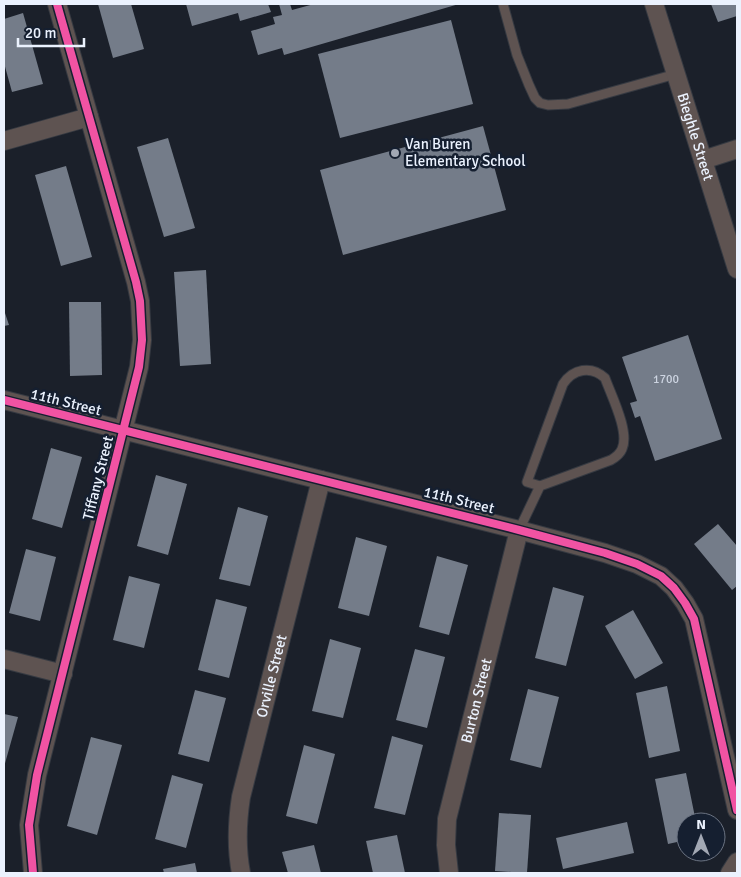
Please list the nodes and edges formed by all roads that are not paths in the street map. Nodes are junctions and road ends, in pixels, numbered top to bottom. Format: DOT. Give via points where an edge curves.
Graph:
graph roads {
  1 [pos="57,4"];
  2 [pos="504,4"];
  3 [pos="654,4"];
  4 [pos="676,74"];
  5 [pos="89,117"];
  6 [pos="4,141"];
  7 [pos="737,149"];
  8 [pos="704,160"];
  9 [pos="737,269"];
  10 [pos="4,400"];
  11 [pos="124,431"];
  12 [pos="321,480"];
  13 [pos="540,486"];
  14 [pos="519,530"];
  15 [pos="4,659"];
  16 [pos="63,674"];
  17 [pos="737,810"];
  18 [pos="33,873"];
  19 [pos="241,873"];
  20 [pos="449,873"];
  1 -- 5 [label="street, Tiffany Street"];
  2 -- 4 [label="lane" via="516,54 528,85 540,103 568,104"];
  3 -- 4 [label="street, Bieghle Street"];
  4 -- 8 [label="street, Bieghle Street"];
  5 -- 6 [label="street"];
  5 -- 11 [label="street, Tiffany Street" via="140,301 142,340 139,368"];
  7 -- 8 [label="street"];
  8 -- 9 [label="street, Bieghle Street"];
  10 -- 11 [label="street, 11th Street"];
  11 -- 12 [label="street, 11th Street"];
  11 -- 16 [label="street, Tiffany Street"];
  12 -- 14 [label="street, 11th Street"];
  12 -- 19 [label="street, Orville Street" via="241,796 237,842"];
  13 -- 13 [label="lane" via="611,460 623,448 624,432 605,378 600,373 583,370 568,377 563,384 527,482"];
  13 -- 14 [label="lane"];
  14 -- 17 [label="street, 11th Street" via="637,564 661,576 680,596 694,619"];
  14 -- 20 [label="street, Burton Street" via="447,819"];
  15 -- 16 [label="street"];
  16 -- 18 [label="street, Tiffany Street" via="33,794 29,825"];
}
